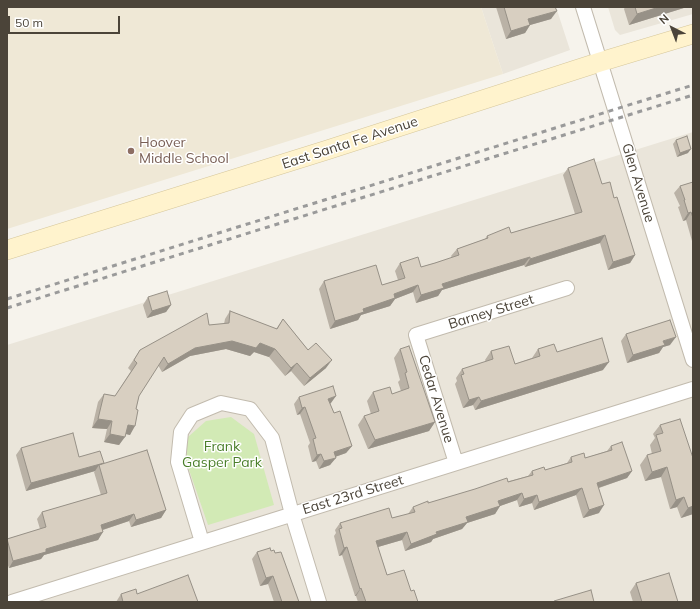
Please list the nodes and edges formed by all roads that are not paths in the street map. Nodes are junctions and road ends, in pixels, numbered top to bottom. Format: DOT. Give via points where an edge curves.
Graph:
graph roads {
  1 [pos="583,7"];
  2 [pos="693,34"];
  3 [pos="600,62"];
  4 [pos="7,250"];
  5 [pos="567,288"];
  6 [pos="416,335"];
  7 [pos="693,360"];
  8 [pos="693,389"];
  9 [pos="456,463"];
  10 [pos="292,514"];
  11 [pos="202,542"];
  12 [pos="12,602"];
  13 [pos="320,602"];
  1 -- 3 [label="street, Glen Avenue"];
  2 -- 3 [label="street, East Santa Fe Avenue"];
  3 -- 4 [label="street, East Santa Fe Avenue"];
  3 -- 7 [label="street, Glen Avenue"];
  5 -- 6 [label="street, Barney Street"];
  6 -- 9 [label="street, Cedar Avenue"];
  8 -- 9 [label="street, East 23rd Street"];
  9 -- 10 [label="street, East 23rd Street"];
  10 -- 11 [label="street, East 23rd Street"];
  10 -- 11 [label="street" via="272,438 250,409 221,403 192,415 181,432 178,462"];
  10 -- 13 [label="street"];
  11 -- 12 [label="street, East 23rd Street"];
}
